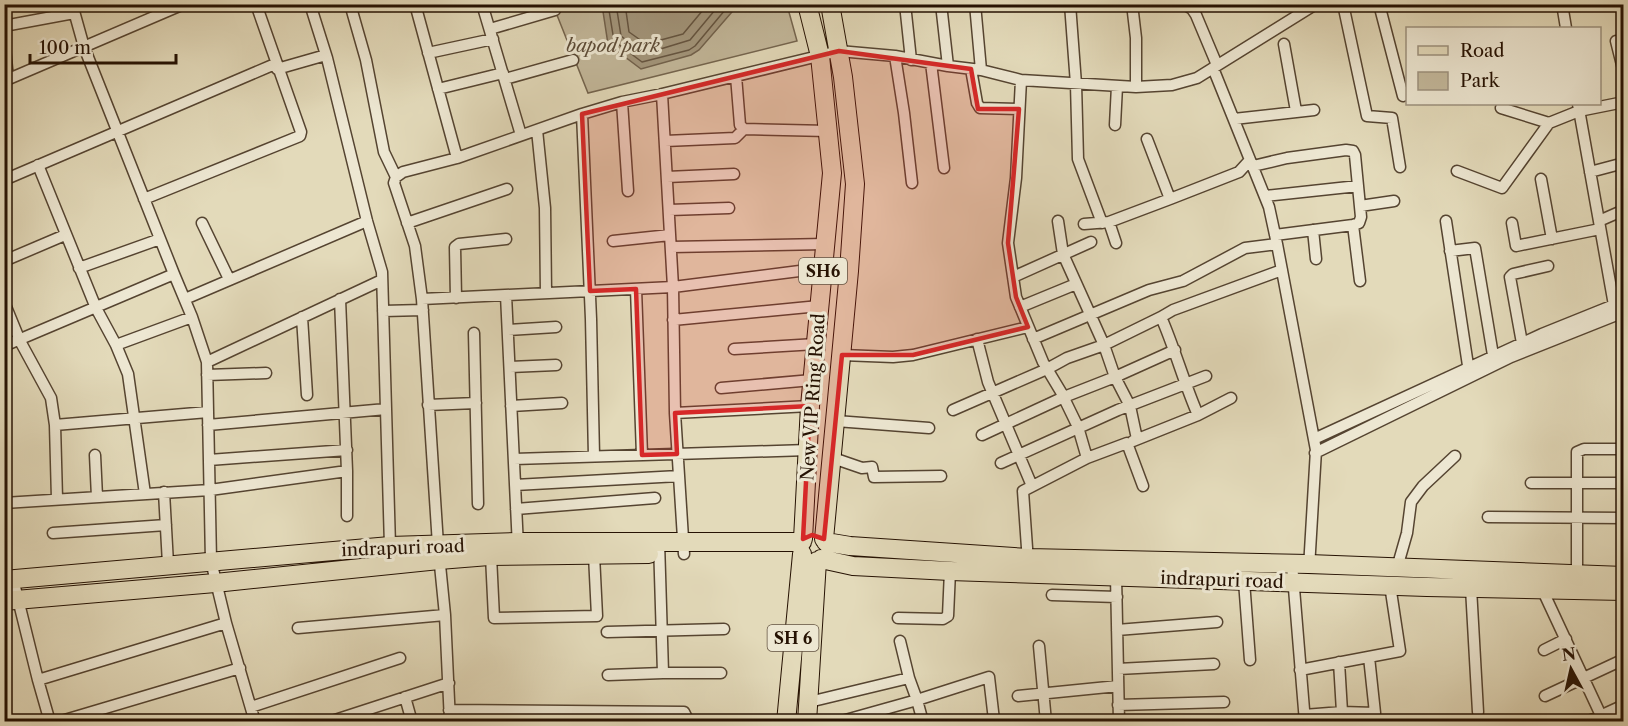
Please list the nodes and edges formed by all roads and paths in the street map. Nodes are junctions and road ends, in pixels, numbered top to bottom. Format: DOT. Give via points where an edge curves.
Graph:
graph roads {
  1 [pos="184,4"];
  2 [pos="256,4"];
  3 [pos="310,4"];
  4 [pos="350,4"];
  5 [pos="415,4"];
  6 [pos="482,4"];
  7 [pos="807,4"];
  8 [pos="830,4"];
  9 [pos="906,4"];
  10 [pos="941,4"];
  11 [pos="975,4"];
  12 [pos="1070,4"];
  13 [pos="1132,4"];
  14 [pos="1203,4"];
  15 [pos="1316,4"];
  16 [pos="1343,4"];
  17 [pos="1379,4"];
  18 [pos="1562,4"];
  19 [pos="1188,7"];
  20 [pos="73,9"];
  21 [pos="555,10"];
  22 [pos="4,26"];
  23 [pos="1566,27"];
  24 [pos="491,34"];
  25 [pos="4,37"];
  26 [pos="1616,41"];
  27 [pos="1284,44"];
  28 [pos="84,46"];
  29 [pos="5,50"];
  30 [pos="839,51"];
  31 [pos="428,53"];
  32 [pos="326,55"];
  33 [pos="820,56"];
  34 [pos="895,56"];
  35 [pos="573,60"];
  36 [pos="911,60"];
  37 [pos="931,63"];
  38 [pos="948,66"];
  39 [pos="276,67"];
  40 [pos="1215,67"];
  41 [pos="976,69"];
  42 [pos="1623,73"];
  43 [pos="504,76"];
  44 [pos="736,76"];
  45 [pos="6,80"];
  46 [pos="1021,80"];
  47 [pos="1076,84"];
  48 [pos="1117,86"];
  49 [pos="1136,87"];
  50 [pos="438,89"];
  51 [pos="662,94"];
  52 [pos="1403,96"];
  53 [pos="622,102"];
  54 [pos="1623,102"];
  55 [pos="1601,104"];
  56 [pos="1596,105"];
  57 [pos="1578,107"];
  58 [pos="1501,108"];
  59 [pos="1019,109"];
  60 [pos="1314,110"];
  61 [pos="1296,111"];
  62 [pos="582,114"];
  63 [pos="1234,119"];
  64 [pos="1549,123"];
  65 [pos="1115,125"];
  66 [pos="744,129"];
  67 [pos="116,130"];
  68 [pos="537,130"];
  69 [pos="828,131"];
  70 [pos="521,135"];
  71 [pos="1147,139"];
  72 [pos="665,141"];
  73 [pos="457,158"];
  74 [pos="1251,163"];
  75 [pos="1623,163"];
  76 [pos="38,165"];
  77 [pos="1400,167"];
  78 [pos="944,168"];
  79 [pos="1457,171"];
  80 [pos="1590,172"];
  81 [pos="734,174"];
  82 [pos="396,177"];
  83 [pos="667,177"];
  84 [pos="4,180"];
  85 [pos="1541,180"];
  86 [pos="912,183"];
  87 [pos="1358,186"];
  88 [pos="507,189"];
  89 [pos="628,191"];
  90 [pos="1265,196"];
  91 [pos="144,199"];
  92 [pos="1170,200"];
  93 [pos="1394,201"];
  94 [pos="1360,206"];
  95 [pos="729,208"];
  96 [pos="669,210"];
  97 [pos="1623,210"];
  98 [pos="367,221"];
  99 [pos="1059,221"];
  100 [pos="1446,221"];
  101 [pos="1106,222"];
  102 [pos="202,223"];
  103 [pos="407,223"];
  104 [pos="1512,223"];
  105 [pos="1084,224"];
  106 [pos="1353,225"];
  107 [pos="1599,225"];
  108 [pos="1313,230"];
  109 [pos="65,235"];
  110 [pos="160,239"];
  111 [pos="506,239"];
  112 [pos="1276,239"];
  113 [pos="1551,239"];
  114 [pos="613,241"];
  115 [pos="671,241"];
  116 [pos="1091,242"];
  117 [pos="1116,243"];
  118 [pos="825,244"];
  119 [pos="1450,251"];
  120 [pos="1063,254"];
  121 [pos="1316,259"];
  122 [pos="4,261"];
  123 [pos="1548,266"];
  124 [pos="79,268"];
  125 [pos="823,268"];
  126 [pos="1282,270"];
  127 [pos="174,274"];
  128 [pos="1013,277"];
  129 [pos="229,279"];
  130 [pos="382,280"];
  131 [pos="1360,281"];
  132 [pos="1076,284"];
  133 [pos="673,287"];
  134 [pos="636,289"];
  135 [pos="590,291"];
  136 [pos="546,293"];
  137 [pos="506,295"];
  138 [pos="456,298"];
  139 [pos="185,299"];
  140 [pos="340,299"];
  141 [pos="4,302"];
  142 [pos="1619,303"];
  143 [pos="423,305"];
  144 [pos="819,306"];
  145 [pos="96,308"];
  146 [pos="1020,308"];
  147 [pos="383,310"];
  148 [pos="1623,312"];
  149 [pos="1090,315"];
  150 [pos="192,316"];
  151 [pos="302,317"];
  152 [pos="1161,317"];
  153 [pos="673,320"];
  154 [pos="556,327"];
  155 [pos="1028,327"];
  156 [pos="508,330"];
  157 [pos="474,333"];
  158 [pos="977,339"];
  159 [pos="1033,339"];
  160 [pos="20,341"];
  161 [pos="1522,343"];
  162 [pos="816,344"];
  163 [pos="116,345"];
  164 [pos="1104,345"];
  165 [pos="4,346"];
  166 [pos="734,348"];
  167 [pos="1175,350"];
  168 [pos="842,355"];
  169 [pos="1493,361"];
  170 [pos="207,362"];
  171 [pos="556,365"];
  172 [pos="510,367"];
  173 [pos="1047,369"];
  174 [pos="266,373"];
  175 [pos="1469,373"];
  176 [pos="207,375"];
  177 [pos="1206,376"];
  178 [pos="1115,377"];
  179 [pos="812,380"];
  180 [pos="1185,385"];
  181 [pos="721,388"];
  182 [pos="993,393"];
  183 [pos="307,395"];
  184 [pos="1064,397"];
  185 [pos="1230,398"];
  186 [pos="476,403"];
  187 [pos="562,403"];
  188 [pos="428,405"];
  189 [pos="511,406"];
  190 [pos="810,406"];
  191 [pos="1130,406"];
  192 [pos="386,410"];
  193 [pos="953,410"];
  194 [pos="208,412"];
  195 [pos="346,413"];
  196 [pos="675,413"];
  197 [pos="1198,415"];
  198 [pos="135,418"];
  199 [pos="836,421"];
  200 [pos="1006,424"];
  201 [pos="55,425"];
  202 [pos="208,425"];
  203 [pos="1078,427"];
  204 [pos="929,428"];
  205 [pos="982,435"];
  206 [pos="1314,439"];
  207 [pos="1132,441"];
  208 [pos="1623,449"];
  209 [pos="347,450"];
  210 [pos="808,450"];
  211 [pos="1315,453"];
  212 [pos="677,454"];
  213 [pos="642,455"];
  214 [pos="1019,455"];
  215 [pos="95,456"];
  216 [pos="594,456"];
  217 [pos="1455,456"];
  218 [pos="833,458"];
  219 [pos="1087,458"];
  220 [pos="514,459"];
  221 [pos="209,460"];
  222 [pos="1001,463"];
  223 [pos="347,471"];
  224 [pos="679,476"];
  225 [pos="940,476"];
  226 [pos="1576,482"];
  227 [pos="1531,483"];
  228 [pos="1623,483"];
  229 [pos="515,485"];
  230 [pos="1032,486"];
  231 [pos="1143,486"];
  232 [pos="210,490"];
  233 [pos="164,492"];
  234 [pos="146,494"];
  235 [pos="97,497"];
  236 [pos="656,498"];
  237 [pos="57,499"];
  238 [pos="4,502"];
  239 [pos="478,504"];
  240 [pos="516,508"];
  241 [pos="347,516"];
  242 [pos="1488,517"];
  243 [pos="1576,518"];
  244 [pos="1623,518"];
  245 [pos="166,525"];
  246 [pos="53,533"];
  247 [pos="390,546"];
  248 [pos="659,548"];
  249 [pos="684,548"];
  250 [pos="518,549"];
  251 [pos="812,549"];
  252 [pos="438,552"];
  253 [pos="594,555"];
  254 [pos="491,556"];
  255 [pos="211,561"];
  256 [pos="168,564"];
  257 [pos="1300,564"];
  258 [pos="1028,566"];
  259 [pos="1397,568"];
  260 [pos="950,571"];
  261 [pos="1577,574"];
  262 [pos="1116,576"];
  263 [pos="1623,576"];
  264 [pos="9,579"];
  265 [pos="1244,581"];
  266 [pos="215,583"];
  267 [pos="1300,583"];
  268 [pos="1390,585"];
  269 [pos="1471,588"];
  270 [pos="1542,589"];
  271 [pos="1623,591"];
  272 [pos="1052,595"];
  273 [pos="1117,597"];
  274 [pos="11,600"];
  275 [pos="445,615"];
  276 [pos="898,618"];
  277 [pos="1217,622"];
  278 [pos="226,623"];
  279 [pos="298,628"];
  280 [pos="724,629"];
  281 [pos="663,630"];
  282 [pos="1117,630"];
  283 [pos="607,632"];
  284 [pos="1566,639"];
  285 [pos="900,642"];
  286 [pos="1040,646"];
  287 [pos="1544,650"];
  288 [pos="1369,657"];
  289 [pos="400,658"];
  290 [pos="1250,660"];
  291 [pos="1339,662"];
  292 [pos="1618,662"];
  293 [pos="1214,664"];
  294 [pos="240,668"];
  295 [pos="1118,669"];
  296 [pos="1300,670"];
  297 [pos="663,673"];
  298 [pos="721,673"];
  299 [pos="609,675"];
  300 [pos="909,678"];
  301 [pos="1584,678"];
  302 [pos="38,680"];
  303 [pos="449,683"];
  304 [pos="1118,686"];
  305 [pos="1043,693"];
  306 [pos="1018,696"];
  307 [pos="1545,696"];
  308 [pos="405,697"];
  309 [pos="916,700"];
  310 [pos="809,702"];
  311 [pos="1224,702"];
  312 [pos="1118,705"];
  313 [pos="1623,705"];
  314 [pos="251,707"];
  315 [pos="1342,712"];
  316 [pos="1478,712"];
  317 [pos="619,716"];
  318 [pos="449,718"];
  319 [pos="1304,718"];
  320 [pos="1602,718"];
  321 [pos="922,719"];
  322 [pos="994,720"];
  323 [pos="842,721"];
  324 [pos="50,722"];
  325 [pos="58,722"];
  326 [pos="255,722"];
  327 [pos="329,722"];
  328 [pos="412,722"];
  329 [pos="689,722"];
  330 [pos="786,722"];
  331 [pos="807,722"];
  332 [pos="908,722"];
  333 [pos="1046,722"];
  334 [pos="1119,722"];
  335 [pos="1587,722"];
  1 -- 28 [label="street"];
  2 -- 39 [label="street"];
  3 -- 32 [label="street"];
  4 -- 82 [label="street" via="366,60 384,152"];
  5 -- 31 [label="street"];
  6 -- 24 [label="street"];
  7 -- 33 [label="main road, New VIP Ring Road / SH6"];
  8 -- 30 [label="main road, New VIP Ring Road / SH 6"];
  9 -- 36 [label="street"];
  10 -- 38 [label="street"];
  11 -- 41 [label="street"];
  12 -- 47 [label="street"];
  13 -- 49 [label="street"];
  14 -- 19 [label="street"];
  15 -- 40 [label="street"];
  16 -- 77 [label="street" via="1367,116 1392,118"];
  17 -- 52 [label="street"];
  18 -- 23 [label="street"];
  19 -- 40 [label="street"];
  20 -- 22 [label="street"];
  20 -- 28 [label="street"];
  21 -- 24 [label="street"];
  24 -- 31 [label="street"];
  24 -- 43 [label="street"];
  25 -- 29 [label="street"];
  26 -- 42 [label="street"];
  27 -- 61 [label="street"];
  28 -- 45 [label="street"];
  28 -- 67 [label="street"];
  29 -- 45 [label="street"];
  30 -- 33 [label="street"];
  30 -- 34 [label="street"];
  30 -- 168 [label="main road, New VIP Ring Road / SH 6" via="855,184"];
  31 -- 50 [label="street"];
  32 -- 39 [label="street"];
  32 -- 98 [label="street"];
  33 -- 44 [label="street"];
  33 -- 69 [label="main road, New VIP Ring Road / SH6"];
  34 -- 36 [label="street"];
  34 -- 86 [label="street"];
  35 -- 43 [label="street"];
  36 -- 37 [label="street"];
  37 -- 38 [label="street"];
  37 -- 78 [label="street"];
  38 -- 41 [label="street"];
  39 -- 67 [label="street"];
  39 -- 91 [label="street" via="301,132 298,138"];
  40 -- 49 [label="street" via="1197,78 1172,85"];
  40 -- 63 [label="street"];
  41 -- 46 [label="street"];
  41 -- 59 [label="street" via="980,108"];
  43 -- 50 [label="street"];
  43 -- 70 [label="street"];
  44 -- 51 [label="street"];
  44 -- 66 [label="street" via="740,125"];
  46 -- 47 [label="street"];
  46 -- 59 [label="street"];
  47 -- 48 [label="street"];
  47 -- 101 [label="street" via="1078,159"];
  48 -- 49 [label="street"];
  48 -- 65 [label="street"];
  50 -- 73 [label="street"];
  51 -- 53 [label="street"];
  51 -- 72 [label="street"];
  53 -- 62 [label="street"];
  53 -- 89 [label="street"];
  54 -- 55 [label="street"];
  56 -- 57 [label="street"];
  57 -- 64 [label="street"];
  57 -- 80 [label="street"];
  58 -- 64 [label="street"];
  59 -- 128 [label="street" via="1008,243"];
  60 -- 61 [label="street"];
  61 -- 63 [label="street"];
  62 -- 68 [label="street"];
  62 -- 135 [label="street"];
  63 -- 74 [label="street"];
  64 -- 79 [label="street" via="1504,187"];
  66 -- 69 [label="street"];
  66 -- 72 [label="street" via="735,138"];
  67 -- 76 [label="street"];
  67 -- 91 [label="street"];
  68 -- 70 [label="street"];
  68 -- 136 [label="street" via="545,208"];
  69 -- 118 [label="main road, New VIP Ring Road / SH6" via="832,173"];
  70 -- 73 [label="street"];
  71 -- 92 [label="street"];
  72 -- 83 [label="street"];
  73 -- 82 [label="street"];
  74 -- 87 [label="street" via="1353,151"];
  74 -- 90 [label="street"];
  74 -- 92 [label="street" via="1239,172"];
  75 -- 80 [label="street"];
  76 -- 84 [label="street"];
  76 -- 109 [label="street"];
  80 -- 107 [label="street"];
  81 -- 83 [label="street"];
  82 -- 103 [label="street" via="394,183"];
  83 -- 96 [label="street"];
  85 -- 113 [label="street"];
  87 -- 90 [label="street"];
  87 -- 94 [label="street"];
  88 -- 103 [label="street"];
  90 -- 112 [label="street"];
  91 -- 110 [label="street"];
  92 -- 101 [label="street"];
  93 -- 94 [label="street"];
  94 -- 106 [label="street" via="1359,223"];
  95 -- 96 [label="street"];
  96 -- 115 [label="street"];
  97 -- 107 [label="street"];
  98 -- 129 [label="street"];
  98 -- 130 [label="street"];
  99 -- 120 [label="street"];
  100 -- 119 [label="street"];
  101 -- 105 [label="street"];
  101 -- 117 [label="street"];
  102 -- 129 [label="street"];
  103 -- 143 [label="street" via="415,246"];
  104 -- 113 [label="street" via="1516,246"];
  106 -- 108 [label="street"];
  106 -- 131 [label="street"];
  107 -- 113 [label="street"];
  107 -- 142 [label="street"];
  108 -- 112 [label="street"];
  108 -- 121 [label="street"];
  109 -- 122 [label="street"];
  109 -- 124 [label="street"];
  110 -- 124 [label="street"];
  110 -- 127 [label="street"];
  111 -- 138 [label="street" via="455,247"];
  112 -- 126 [label="street"];
  112 -- 149 [label="street" via="1245,248 1183,281 1149,290"];
  114 -- 115 [label="street"];
  115 -- 118 [label="street"];
  115 -- 133 [label="street"];
  116 -- 120 [label="street"];
  118 -- 125 [label="main road, New VIP Ring Road / SH6"];
  119 -- 169 [label="street" via="1475,248"];
  119 -- 175 [label="street"];
  120 -- 128 [label="street"];
  120 -- 132 [label="street"];
  123 -- 161 [label="street" via="1510,277"];
  124 -- 145 [label="street"];
  125 -- 133 [label="street"];
  125 -- 144 [label="main road, New VIP Ring Road / SH6"];
  126 -- 152 [label="street"];
  126 -- 206 [label="street"];
  127 -- 139 [label="street"];
  127 -- 145 [label="street"];
  128 -- 146 [label="street"];
  129 -- 139 [label="street"];
  130 -- 140 [label="street"];
  130 -- 147 [label="street"];
  132 -- 146 [label="street"];
  132 -- 149 [label="street"];
  133 -- 134 [label="street"];
  133 -- 153 [label="street"];
  134 -- 135 [label="street"];
  134 -- 213 [label="street"];
  135 -- 136 [label="street"];
  135 -- 216 [label="street"];
  136 -- 137 [label="street"];
  137 -- 138 [label="street"];
  137 -- 156 [label="street"];
  138 -- 143 [label="street"];
  139 -- 150 [label="street"];
  140 -- 151 [label="street"];
  140 -- 195 [label="street"];
  141 -- 160 [label="street"];
  142 -- 161 [label="street"];
  143 -- 147 [label="street"];
  143 -- 188 [label="street"];
  144 -- 153 [label="street"];
  144 -- 162 [label="main road, New VIP Ring Road / SH6"];
  145 -- 160 [label="street"];
  145 -- 163 [label="street"];
  146 -- 155 [label="street"];
  147 -- 192 [label="street"];
  148 -- 169 [label="street"];
  149 -- 159 [label="street"];
  149 -- 164 [label="street"];
  150 -- 163 [label="street"];
  150 -- 170 [label="street"];
  151 -- 170 [label="street"];
  151 -- 183 [label="street"];
  152 -- 164 [label="street"];
  152 -- 167 [label="street"];
  153 -- 196 [label="street"];
  154 -- 156 [label="street"];
  155 -- 158 [label="street"];
  155 -- 159 [label="street"];
  156 -- 172 [label="street"];
  157 -- 186 [label="street"];
  158 -- 168 [label="street" via="903,357"];
  158 -- 182 [label="street"];
  159 -- 173 [label="street"];
  160 -- 165 [label="street"];
  160 -- 201 [label="street" via="48,389"];
  161 -- 169 [label="street"];
  162 -- 166 [label="street"];
  162 -- 179 [label="main road, New VIP Ring Road / SH6"];
  163 -- 198 [label="street" via="128,374"];
  164 -- 173 [label="street" via="1067,357"];
  164 -- 178 [label="street"];
  167 -- 178 [label="street"];
  167 -- 180 [label="street"];
  168 -- 199 [label="main road, New VIP Ring Road / SH 6"];
  169 -- 175 [label="street"];
  170 -- 176 [label="street"];
  171 -- 172 [label="street"];
  172 -- 189 [label="street"];
  173 -- 182 [label="street"];
  173 -- 184 [label="street"];
  174 -- 176 [label="street"];
  175 -- 206 [label="street"];
  175 -- 211 [label="street"];
  176 -- 194 [label="street"];
  177 -- 180 [label="street"];
  178 -- 184 [label="street"];
  178 -- 191 [label="street"];
  179 -- 181 [label="street"];
  179 -- 190 [label="main road, New VIP Ring Road / SH6"];
  180 -- 191 [label="street"];
  180 -- 197 [label="street"];
  182 -- 193 [label="street"];
  182 -- 200 [label="street"];
  184 -- 200 [label="street"];
  184 -- 203 [label="street"];
  185 -- 197 [label="street"];
  186 -- 188 [label="street"];
  186 -- 239 [label="street"];
  187 -- 189 [label="street"];
  188 -- 252 [label="street"];
  189 -- 220 [label="street"];
  190 -- 196 [label="street"];
  190 -- 210 [label="main road, New VIP Ring Road / SH6"];
  191 -- 203 [label="street"];
  191 -- 207 [label="street"];
  192 -- 195 [label="street"];
  192 -- 247 [label="street"];
  194 -- 198 [label="street"];
  194 -- 202 [label="street"];
  195 -- 202 [label="street"];
  195 -- 209 [label="street"];
  196 -- 212 [label="street"];
  197 -- 207 [label="street"];
  198 -- 201 [label="street"];
  198 -- 234 [label="street"];
  199 -- 204 [label="street"];
  199 -- 218 [label="main road, New VIP Ring Road / SH 6"];
  200 -- 205 [label="street"];
  200 -- 214 [label="street"];
  201 -- 237 [label="street"];
  202 -- 221 [label="street"];
  203 -- 214 [label="street"];
  203 -- 219 [label="street"];
  206 -- 211 [label="street"];
  207 -- 219 [label="street"];
  207 -- 231 [label="street"];
  208 -- 226 [label="street" via="1579,450"];
  209 -- 221 [label="street"];
  209 -- 223 [label="street"];
  210 -- 212 [label="street"];
  210 -- 251 [label="main road, New VIP Ring Road / SH6"];
  211 -- 257 [label="street"];
  212 -- 213 [label="street"];
  212 -- 224 [label="street"];
  213 -- 216 [label="street"];
  214 -- 222 [label="street"];
  214 -- 230 [label="street"];
  215 -- 235 [label="street"];
  216 -- 220 [label="street"];
  217 -- 259 [label="street" via="1411,502"];
  218 -- 225 [label="street" via="862,468 872,467 874,477"];
  218 -- 251 [label="main road, New VIP Ring Road / SH 6"];
  219 -- 230 [label="street"];
  220 -- 229 [label="street"];
  221 -- 232 [label="street"];
  223 -- 232 [label="street"];
  223 -- 241 [label="street"];
  224 -- 229 [label="street"];
  224 -- 249 [label="street"];
  226 -- 227 [label="street"];
  226 -- 228 [label="street"];
  226 -- 243 [label="street"];
  229 -- 240 [label="street"];
  230 -- 258 [label="street" via="1023,493"];
  232 -- 233 [label="street"];
  232 -- 255 [label="street"];
  233 -- 234 [label="street"];
  233 -- 245 [label="street"];
  234 -- 235 [label="street"];
  235 -- 237 [label="street"];
  236 -- 240 [label="street"];
  237 -- 238 [label="street"];
  240 -- 250 [label="street"];
  242 -- 243 [label="street"];
  243 -- 244 [label="street"];
  243 -- 261 [label="street"];
  245 -- 246 [label="street"];
  245 -- 256 [label="street"];
  247 -- 252 [label="main road, indrapuri road"];
  247 -- 255 [label="main road, indrapuri road"];
  248 -- 249 [label="main road, indrapuri road"];
  248 -- 250 [label="main road, indrapuri road"];
  248 -- 253 [label="main road, indrapuri road"];
  248 -- 281 [label="street"];
  249 -- 251 [label="main road, indrapuri road"];
  250 -- 252 [label="main road, indrapuri road"];
  250 -- 253 [label="main road, indrapuri road"];
  250 -- 254 [label="main road, indrapuri road"];
  251 -- 258 [label="main road, indrapuri road" via="850,546"];
  251 -- 260 [label="main road, indrapuri road" via="853,566"];
  251 -- 310 [label="main road, New VIP Ring Road / SH 6"];
  251 -- 330 [label="main road, New VIP Ring Road / SH 6"];
  252 -- 254 [label="main road, indrapuri road"];
  252 -- 266 [label="main road, indrapuri road"];
  252 -- 275 [label="street"];
  253 -- 254 [label="street" via="597,616 494,618"];
  255 -- 256 [label="main road, indrapuri road"];
  255 -- 266 [label="street"];
  256 -- 264 [label="main road, indrapuri road"];
  257 -- 258 [label="main road, indrapuri road"];
  257 -- 259 [label="main road, indrapuri road"];
  257 -- 267 [label="street"];
  257 -- 267 [label="street"];
  258 -- 260 [label="main road, indrapuri road"];
  258 -- 262 [label="main road, indrapuri road"];
  259 -- 261 [label="main road, indrapuri road"];
  260 -- 276 [label="street" via="948,616"];
  261 -- 263 [label="main road, indrapuri road"];
  262 -- 265 [label="main road, indrapuri road"];
  262 -- 273 [label="street"];
  264 -- 274 [label="street"];
  265 -- 267 [label="main road, indrapuri road"];
  265 -- 290 [label="street"];
  266 -- 274 [label="main road, indrapuri road"];
  266 -- 278 [label="street"];
  267 -- 268 [label="main road, indrapuri road"];
  267 -- 296 [label="street"];
  268 -- 269 [label="main road, indrapuri road"];
  268 -- 288 [label="street" via="1400,651"];
  269 -- 270 [label="main road, indrapuri road"];
  269 -- 316 [label="street"];
  270 -- 271 [label="main road, indrapuri road"];
  270 -- 284 [label="street"];
  272 -- 273 [label="street"];
  273 -- 282 [label="street"];
  274 -- 302 [label="street"];
  275 -- 279 [label="street"];
  275 -- 303 [label="street"];
  277 -- 282 [label="street"];
  278 -- 294 [label="street"];
  278 -- 302 [label="street"];
  280 -- 281 [label="street"];
  281 -- 283 [label="street"];
  281 -- 297 [label="street"];
  282 -- 295 [label="street"];
  284 -- 287 [label="street"];
  284 -- 301 [label="street"];
  285 -- 300 [label="street"];
  286 -- 305 [label="street"];
  288 -- 291 [label="street"];
  288 -- 315 [label="street" via="1375,714"];
  289 -- 314 [label="street"];
  291 -- 296 [label="street"];
  291 -- 315 [label="street"];
  292 -- 301 [label="street"];
  293 -- 295 [label="street"];
  294 -- 314 [label="street"];
  294 -- 325 [label="street"];
  295 -- 304 [label="street"];
  296 -- 319 [label="street"];
  297 -- 298 [label="street"];
  297 -- 299 [label="street"];
  300 -- 309 [label="street"];
  300 -- 310 [label="street"];
  301 -- 307 [label="street"];
  301 -- 320 [label="street"];
  302 -- 324 [label="street"];
  303 -- 308 [label="street"];
  303 -- 318 [label="street"];
  304 -- 305 [label="street"];
  304 -- 312 [label="street"];
  305 -- 306 [label="street"];
  305 -- 333 [label="street"];
  308 -- 327 [label="street"];
  308 -- 328 [label="street"];
  309 -- 321 [label="street"];
  309 -- 322 [label="street" via="988,678"];
  309 -- 323 [label="street"];
  310 -- 331 [label="main road, New VIP Ring Road / SH 6"];
  311 -- 312 [label="street"];
  312 -- 334 [label="street"];
  313 -- 320 [label="street"];
  314 -- 326 [label="street"];
  315 -- 319 [label="street"];
  317 -- 318 [label="street"];
  317 -- 329 [label="street" via="684,712"];
  320 -- 335 [label="street"];
  321 -- 332 [label="street"];
}
